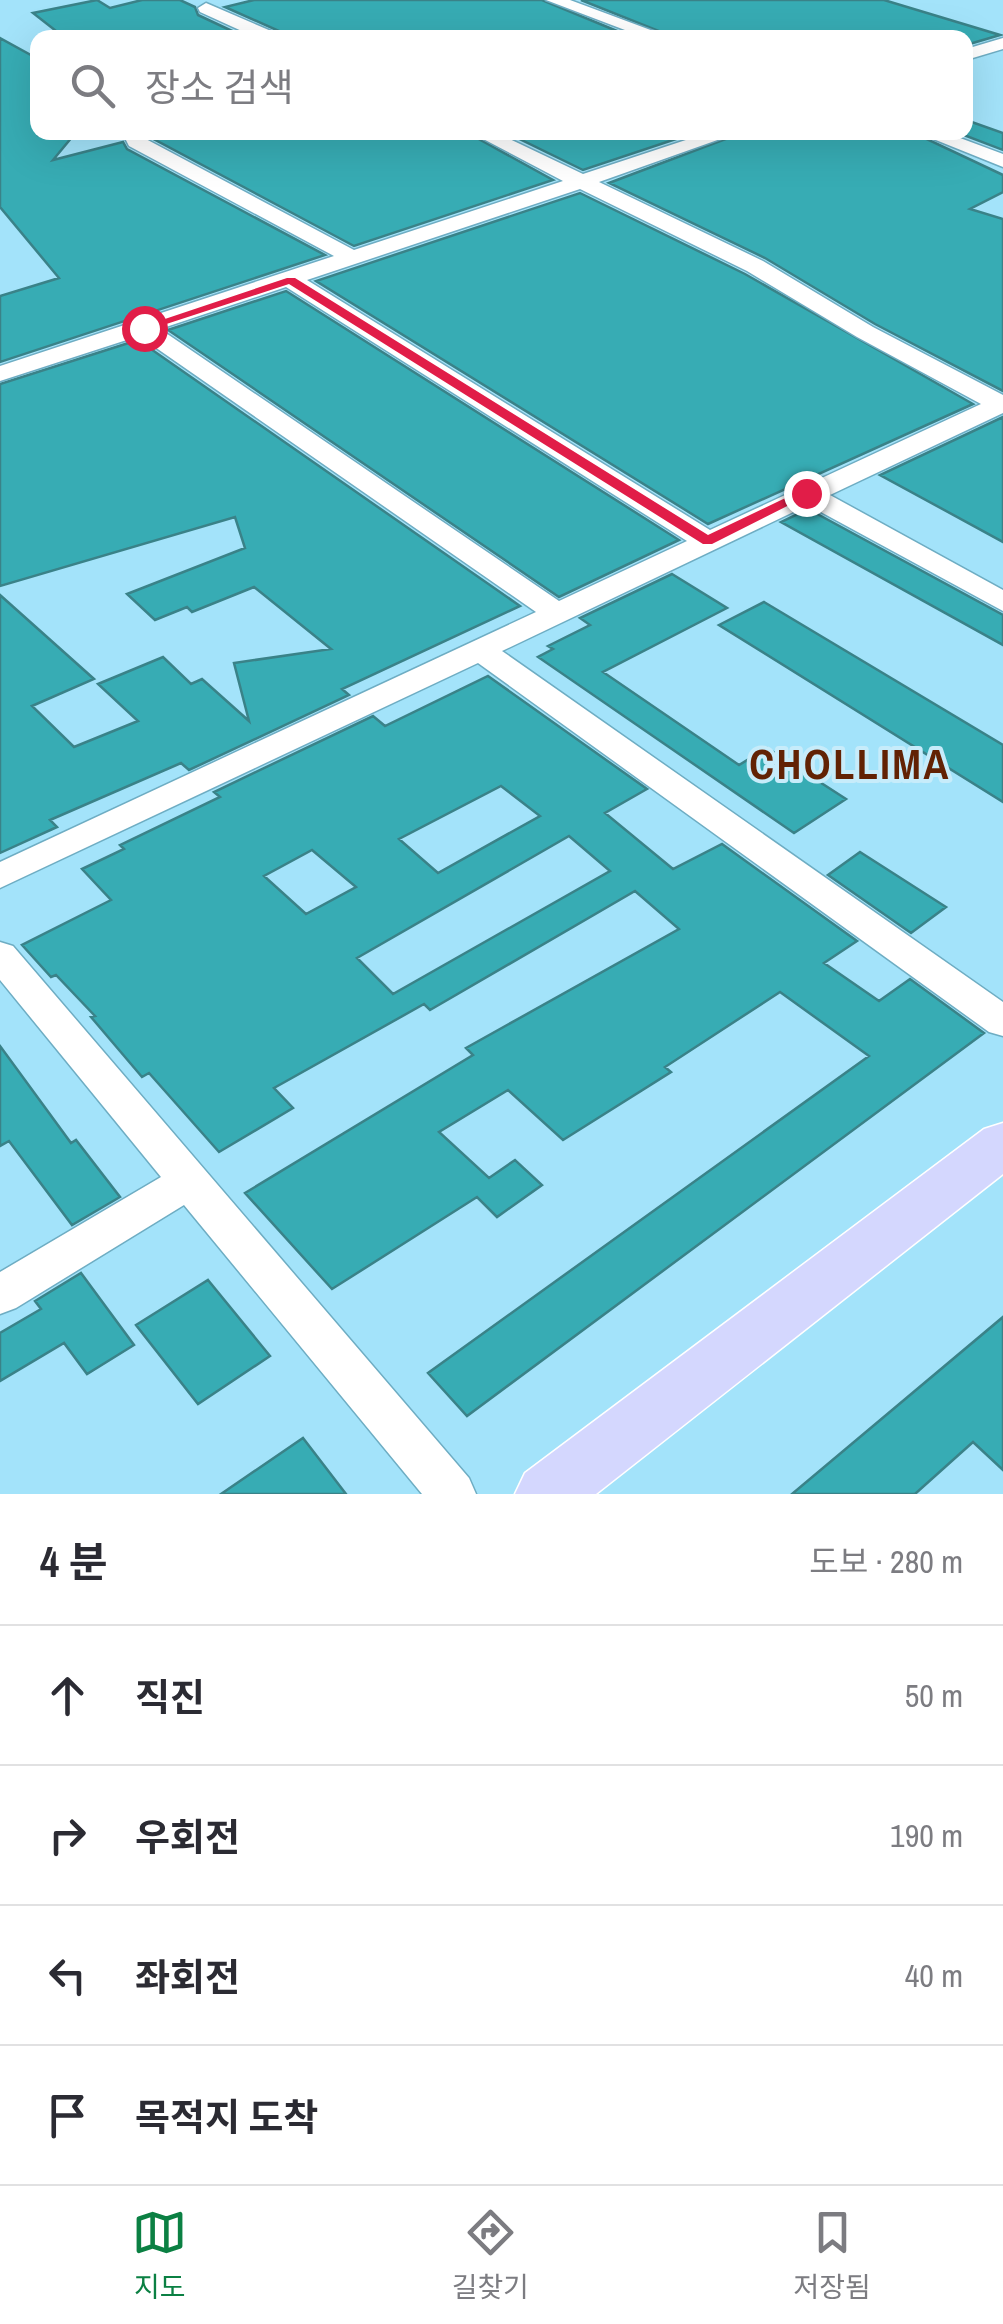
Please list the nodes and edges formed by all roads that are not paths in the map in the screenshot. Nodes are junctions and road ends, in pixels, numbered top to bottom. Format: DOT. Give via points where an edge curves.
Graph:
graph roads {
  1 [pos="554,0"];
  2 [pos="206,8"];
  3 [pos="254,30"];
  4 [pos="641,30"];
  5 [pos="1003,43"];
  6 [pos="973,53"];
  7 [pos="135,140"];
  8 [pos="496,140"];
  9 [pos="709,140"];
  10 [pos="947,140"];
  11 [pos="1003,161"];
  12 [pos="587,182"];
  13 [pos="355,259"];
  14 [pos="291,280"];
  15 [pos="144,328"];
  16 [pos="0,374"];
  17 [pos="1002,403"];
  18 [pos="806,493"];
  19 [pos="708,541"];
  20 [pos="1003,602"];
  21 [pos="557,614"];
  22 [pos="477,648"];
  23 [pos="0,876"];
  24 [pos="0,955"];
  25 [pos="1003,1022"];
  26 [pos="1003,1144"];
  27 [pos="188,1181"];
  28 [pos="0,1295"];
  29 [pos="452,1494"];
  30 [pos="547,1494"];
  1 -- 4 [label="street"];
  2 -- 3 [label="street"];
  5 -- 6 [label="street"];
  7 -- 13 [label="street"];
  8 -- 12 [label="street"];
  9 -- 12 [label="street"];
  10 -- 11 [label="street"];
  12 -- 13 [label="street"];
  12 -- 17 [label="street"];
  13 -- 14 [label="street"];
  14 -- 15 [label="street"];
  14 -- 19 [label="street"];
  15 -- 16 [label="street"];
  15 -- 21 [label="street"];
  17 -- 18 [label="street"];
  18 -- 19 [label="street"];
  18 -- 20 [label="street"];
  19 -- 21 [label="street"];
  21 -- 22 [label="street"];
  22 -- 23 [label="street"];
  22 -- 25 [label="street"];
  24 -- 27 [label="street"];
  26 -- 30 [label="main road"];
  27 -- 28 [label="street"];
  27 -- 29 [label="street"];
}
